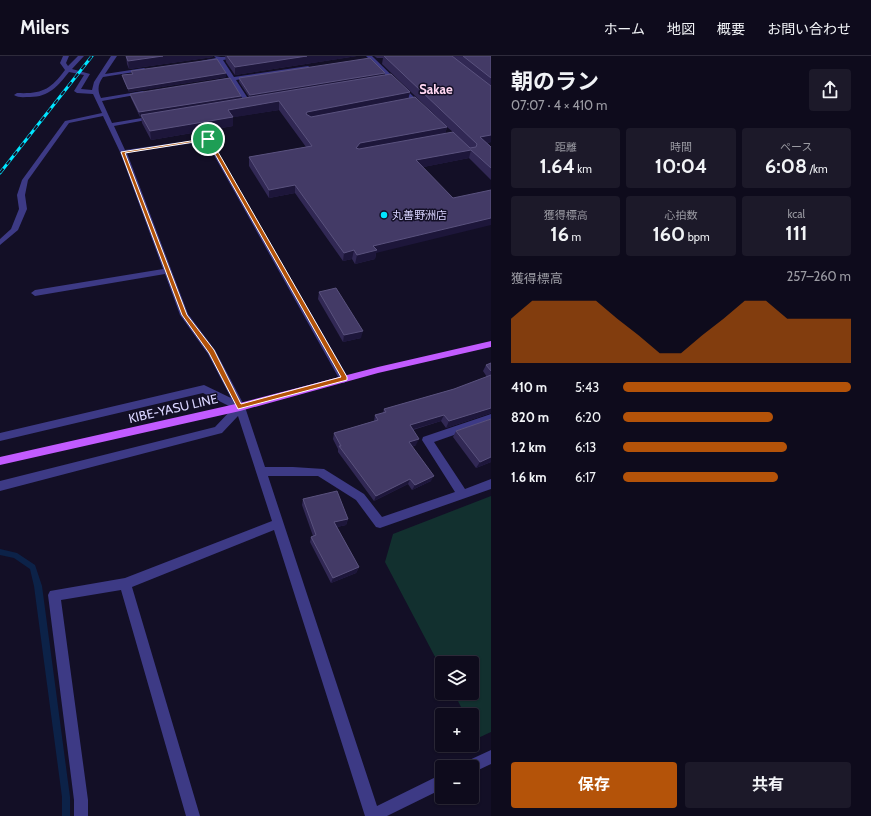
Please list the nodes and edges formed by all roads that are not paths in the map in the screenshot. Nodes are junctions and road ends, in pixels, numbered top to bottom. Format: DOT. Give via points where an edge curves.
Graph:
graph roads {
  1 [pos="66,56"];
  2 [pos="81,56"];
  3 [pos="114,56"];
  4 [pos="244,56"];
  5 [pos="218,58"];
  6 [pos="370,59"];
  7 [pos="383,61"];
  8 [pos="196,63"];
  9 [pos="318,66"];
  10 [pos="149,69"];
  11 [pos="68,70"];
  12 [pos="101,76"];
  13 [pos="232,79"];
  14 [pos="391,79"];
  15 [pos="384,81"];
  16 [pos="209,83"];
  17 [pos="95,92"];
  18 [pos="146,92"];
  19 [pos="17,96"];
  20 [pos="98,100"];
  21 [pos="255,102"];
  22 [pos="416,102"];
  23 [pos="248,103"];
  24 [pos="240,104"];
  25 [pos="409,104"];
  26 [pos="427,112"];
  27 [pos="105,114"];
  28 [pos="165,117"];
  29 [pos="110,125"];
  30 [pos="123,152"];
  31 [pos="0,243"];
  32 [pos="167,271"];
  33 [pos="35,293"];
  34 [pos="491,344"];
  35 [pos="344,379"];
  36 [pos="240,407"];
  37 [pos="491,418"];
  38 [pos="0,438"];
  39 [pos="0,461"];
  40 [pos="262,472"];
  41 [pos="491,484"];
  42 [pos="0,486"];
  43 [pos="463,495"];
  44 [pos="278,523"];
  45 [pos="125,584"];
  46 [pos="491,757"];
  47 [pos="479,763"];
  48 [pos="435,784"];
  49 [pos="81,816"];
  50 [pos="193,816"];
  51 [pos="372,816"];
  1 -- 11 [label="street" via="63,63"];
  2 -- 11 [label="street"];
  3 -- 12 [label="street"];
  4 -- 5 [label="street"];
  5 -- 8 [label="street"];
  5 -- 13 [label="street"];
  6 -- 7 [label="street"];
  6 -- 14 [label="street"];
  9 -- 13 [label="street"];
  10 -- 12 [label="street"];
  11 -- 17 [label="street" via="87,74 77,91"];
  11 -- 19 [label="street" via="48,92"];
  12 -- 17 [label="street"];
  13 -- 16 [label="street"];
  13 -- 23 [label="street"];
  14 -- 15 [label="street"];
  14 -- 22 [label="street"];
  17 -- 20 [label="street"];
  18 -- 20 [label="street"];
  20 -- 27 [label="street"];
  21 -- 23 [label="street"];
  22 -- 25 [label="street"];
  22 -- 26 [label="street"];
  23 -- 24 [label="street"];
  27 -- 29 [label="street"];
  27 -- 31 [label="street" via="66,122 24,180 21,195 23,210 14,230"];
  28 -- 29 [label="street"];
  29 -- 30 [label="street"];
  30 -- 32 [label="street"];
  30 -- 35 [label="street" via="208,139"];
  32 -- 33 [label="street"];
  32 -- 36 [label="street" via="184,315 212,352"];
  34 -- 35 [label="main road, KIBE-YASU LINE"];
  35 -- 36 [label="main road, KIBE-YASU LINE"];
  36 -- 38 [label="street" via="204,389"];
  36 -- 39 [label="main road, KIBE-YASU LINE"];
  36 -- 40 [label="street"];
  36 -- 42 [label="street" via="218,430"];
  37 -- 43 [label="street" via="426,440"];
  40 -- 43 [label="street" via="320,472 360,497 380,523"];
  40 -- 44 [label="street"];
  41 -- 43 [label="street"];
  44 -- 45 [label="street"];
  44 -- 51 [label="street"];
  45 -- 49 [label="street" via="54,595"];
  45 -- 50 [label="street"];
  46 -- 47 [label="street"];
  48 -- 51 [label="street"];
}
